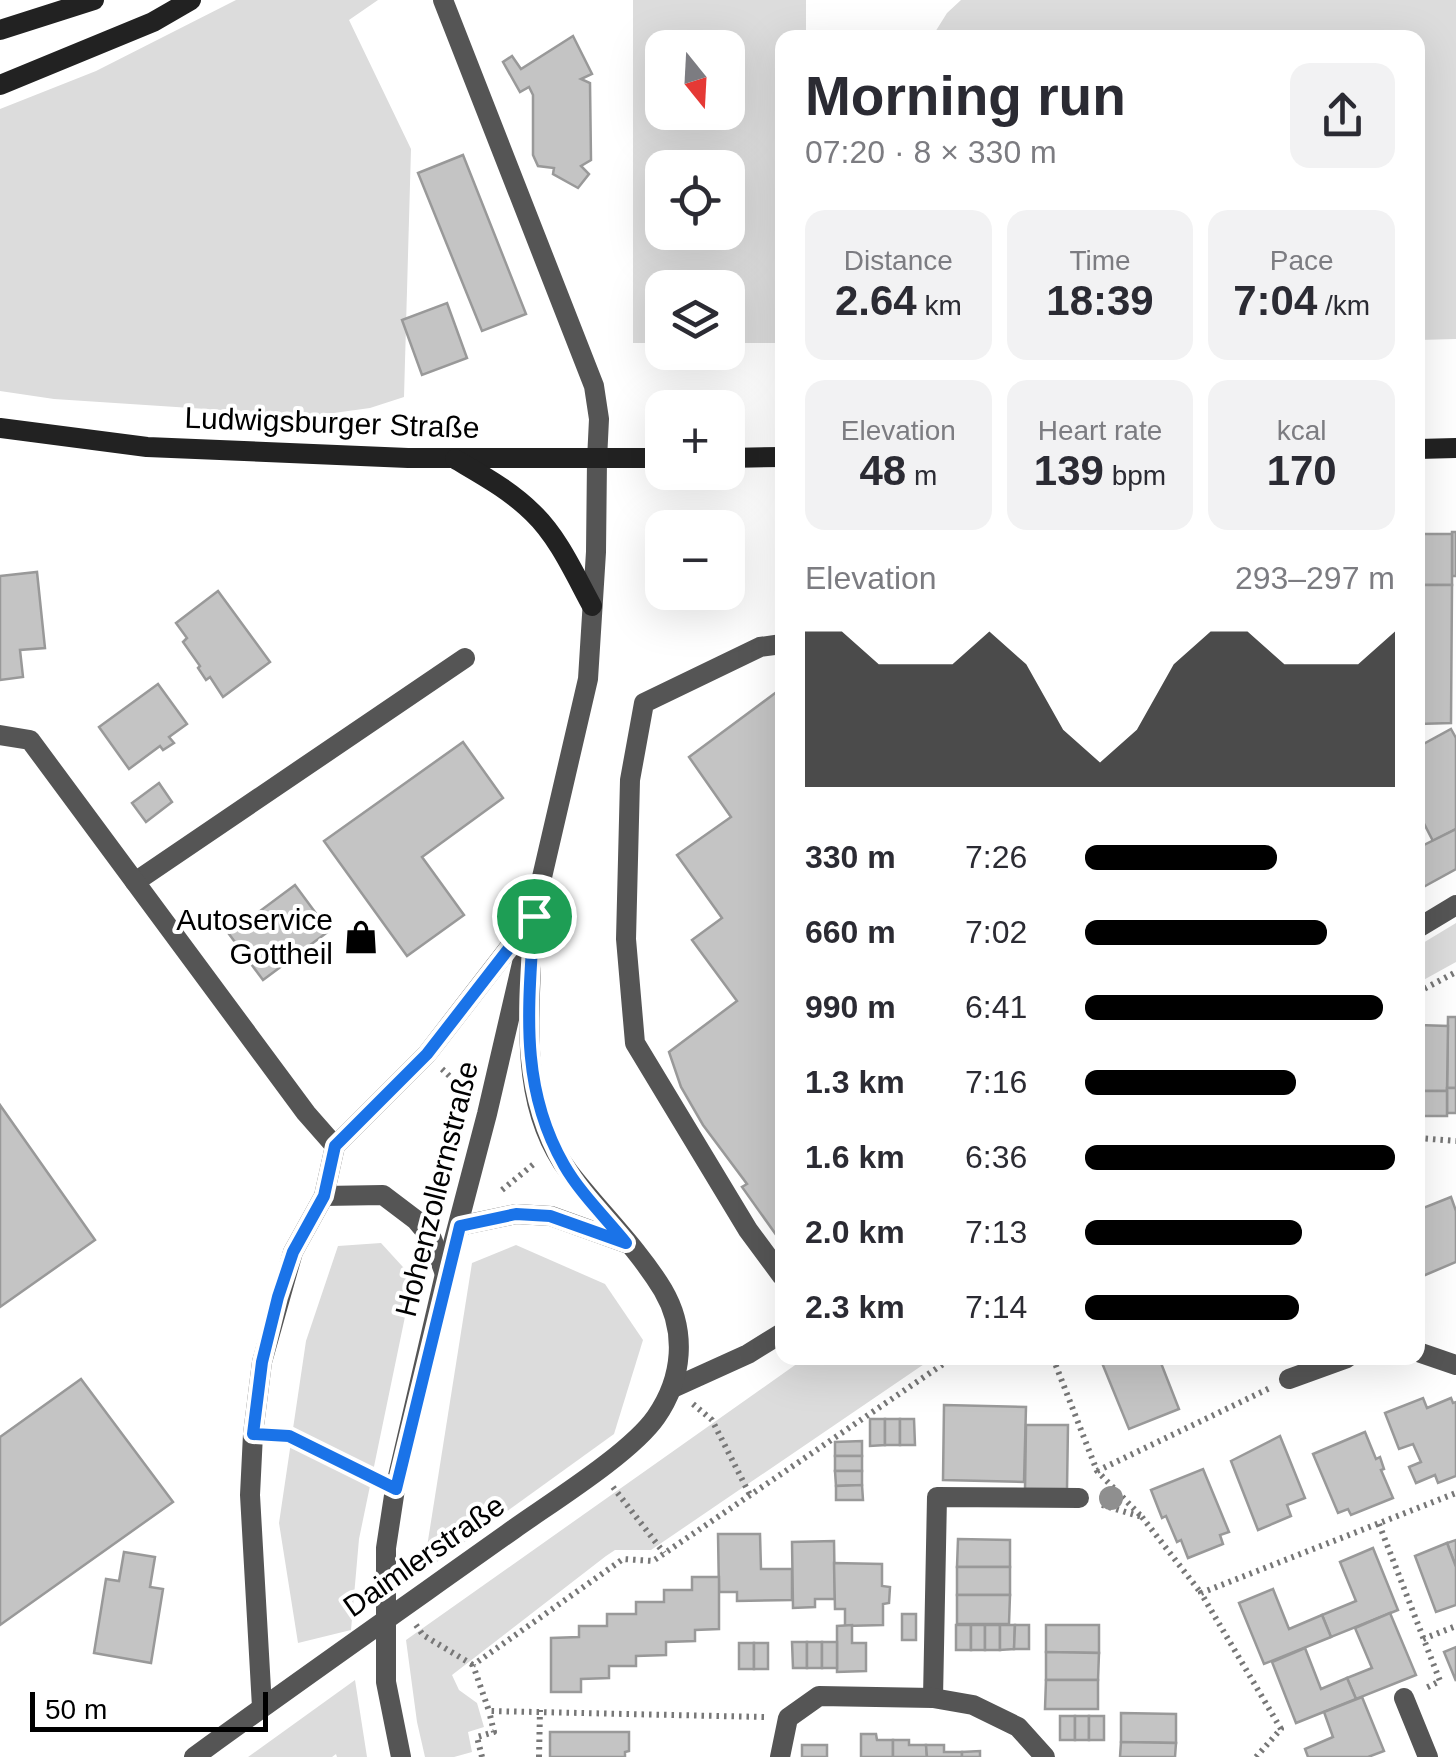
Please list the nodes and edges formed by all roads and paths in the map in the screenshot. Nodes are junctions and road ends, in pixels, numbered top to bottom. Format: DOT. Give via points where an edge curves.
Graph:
graph roads {
  1 [pos="94,0"];
  2 [pos="191,0"];
  3 [pos="443,0"];
  4 [pos="0,30"];
  5 [pos="0,84"];
  6 [pos="0,428"];
  7 [pos="1425,448"];
  8 [pos="1456,448"];
  9 [pos="775,457"];
  10 [pos="453,458"];
  11 [pos="745,458"];
  12 [pos="645,459"];
  13 [pos="597,460"];
  14 [pos="592,606"];
  15 [pos="775,645"];
  16 [pos="465,658"];
  17 [pos="0,735"];
  18 [pos="135,882"];
  19 [pos="1456,905"];
  20 [pos="534,916"];
  21 [pos="1425,924"];
  22 [pos="1456,972"];
  23 [pos="1425,988"];
  24 [pos="427,1054"];
  25 [pos="488,1114"];
  26 [pos="1425,1139"];
  27 [pos="1456,1141"];
  28 [pos="335,1146"];
  29 [pos="324,1196"];
  30 [pos="460,1226"];
  31 [pos="626,1243"];
  32 [pos="775,1267"];
  33 [pos="446,1274"];
  34 [pos="775,1337"];
  35 [pos="1425,1354"];
  36 [pos="1456,1364"];
  37 [pos="942,1365"];
  38 [pos="1056,1365"];
  39 [pos="1328,1365"];
  40 [pos="1289,1379"];
  41 [pos="673,1388"];
  42 [pos="253,1434"];
  43 [pos="597,1469"];
  44 [pos="1097,1471"];
  45 [pos="398,1480"];
  46 [pos="1456,1493"];
  47 [pos="750,1495"];
  48 [pos="1079,1498"];
  49 [pos="1142,1517"];
  50 [pos="1378,1524"];
  51 [pos="664,1553"];
  52 [pos="1201,1594"];
  53 [pos="403,1608"];
  54 [pos="1456,1626"];
  55 [pos="1423,1639"];
  56 [pos="473,1665"];
  57 [pos="933,1698"];
  58 [pos="1404,1698"];
  59 [pos="262,1707"];
  60 [pos="540,1710"];
  61 [pos="489,1711"];
  62 [pos="788,1718"];
  63 [pos="401,1756"];
  64 [pos="194,1757"];
  65 [pos="482,1757"];
  66 [pos="538,1757"];
  67 [pos="780,1757"];
  68 [pos="1045,1757"];
  69 [pos="1256,1757"];
  70 [pos="1428,1757"];
  1 -- 4 [label="street"];
  2 -- 5 [label="street" via="154,22"];
  3 -- 13 [label="street, Hohenzollernstraße" via="594,386"];
  6 -- 10 [label="street, Ludwigsburger Straße" via="147,447"];
  7 -- 8 [label="street"];
  9 -- 11 [label="street"];
  10 -- 13 [label="street, Ludwigsburger Straße"];
  10 -- 14 [label="street" via="535,514"];
  12 -- 13 [label="street, Ludwigsburger Straße"];
  13 -- 14 [label="street, Hohenzollernstraße"];
  14 -- 20 [label="street, Hohenzollernstraße" via="588,679"];
  15 -- 32 [label="street" via="644,703 630,780 626,938 635,1042"];
  16 -- 18 [label="street"];
  17 -- 18 [label="street" via="30,740"];
  18 -- 28 [label="street"];
  19 -- 21 [label="street"];
  20 -- 24 [label="street"];
  20 -- 25 [label="street, Hohenzollernstraße"];
  20 -- 31 [label="street, Daimlerstraße" via="528,1040 538,1111 565,1167"];
  22 -- 23 [label="path"];
  24 -- 25 [label="path"];
  24 -- 28 [label="street"];
  25 -- 30 [label="street, Hohenzollernstraße"];
  26 -- 27 [label="path"];
  28 -- 29 [label="street"];
  29 -- 33 [label="street" via="384,1195 432,1239"];
  29 -- 42 [label="street" via="293,1252 278,1297"];
  30 -- 31 [label="street" via="516,1214 550,1216"];
  30 -- 33 [label="street, Hohenzollernstraße"];
  31 -- 41 [label="street, Daimlerstraße" via="678,1322"];
  33 -- 45 [label="street, Hohenzollernstraße"];
  34 -- 41 [label="street"];
  35 -- 36 [label="street"];
  37 -- 47 [label="path"];
  38 -- 44 [label="path"];
  39 -- 40 [label="street"];
  40 -- 44 [label="path"];
  41 -- 43 [label="street, Daimlerstraße" via="654,1420"];
  41 -- 47 [label="path" via="712,1420"];
  42 -- 45 [label="path" via="289,1436"];
  42 -- 59 [label="street" via="250,1495"];
  43 -- 51 [label="path"];
  43 -- 53 [label="street, Daimlerstraße"];
  44 -- 49 [label="path"];
  45 -- 63 [label="street, Hohenzollernstraße" via="386,1548 384,1626 386,1682"];
  46 -- 50 [label="path"];
  47 -- 51 [label="path"];
  48 -- 49 [label="path"];
  48 -- 57 [label="street" via="937,1498"];
  49 -- 52 [label="path"];
  50 -- 52 [label="path"];
  50 -- 55 [label="path"];
  51 -- 56 [label="path" via="654,1560 623,1559"];
  52 -- 69 [label="path" via="1281,1728"];
  53 -- 56 [label="path" via="423,1635"];
  53 -- 59 [label="street, Daimlerstraße"];
  54 -- 55 [label="path"];
  55 -- 58 [label="path" via="1440,1681"];
  56 -- 61 [label="path"];
  57 -- 62 [label="street" via="820,1696"];
  57 -- 68 [label="street" via="973,1704 1018,1727"];
  58 -- 70 [label="street"];
  59 -- 64 [label="street, Daimlerstraße"];
  60 -- 61 [label="path"];
  60 -- 62 [label="path"];
  60 -- 66 [label="path"];
  61 -- 65 [label="path" via="494,1732 477,1737"];
  62 -- 67 [label="street"];
}
